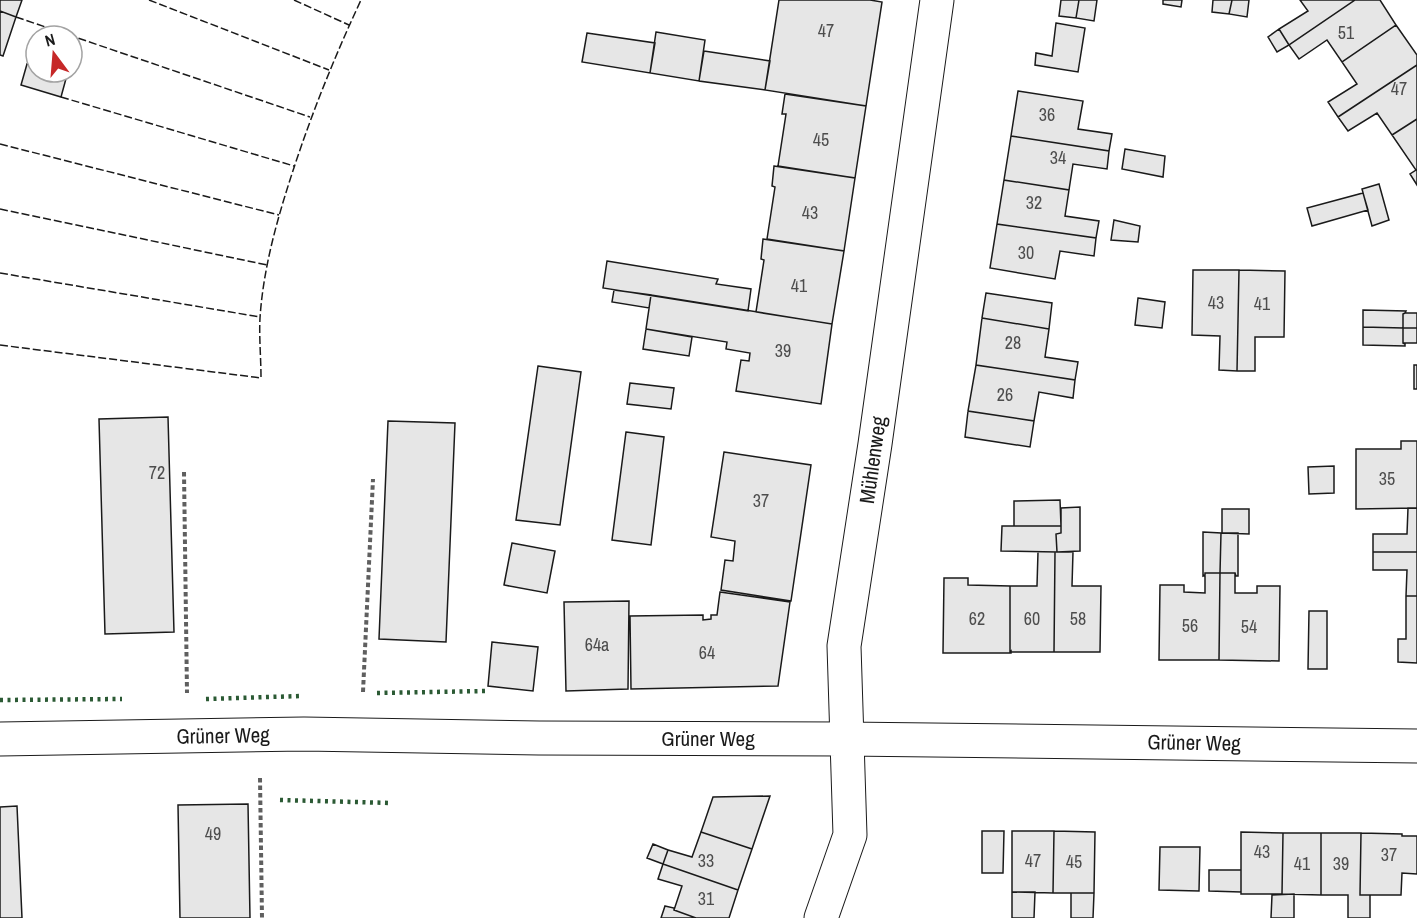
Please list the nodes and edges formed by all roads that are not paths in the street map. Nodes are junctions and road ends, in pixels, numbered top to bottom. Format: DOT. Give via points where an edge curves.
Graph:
graph roads {
  1 [pos="938,0"];
  2 [pos="0,739"];
  3 [pos="846,739"];
  4 [pos="1417,746"];
  5 [pos="821,918"];
  1 -- 3 [label="street, Mühlenweg" via="844,646"];
  2 -- 3 [label="street, Grüner Weg" via="361,735"];
  3 -- 4 [label="street, Grüner Weg"];
  3 -- 5 [label="street, Mühlenweg" via="850,835"];
}
